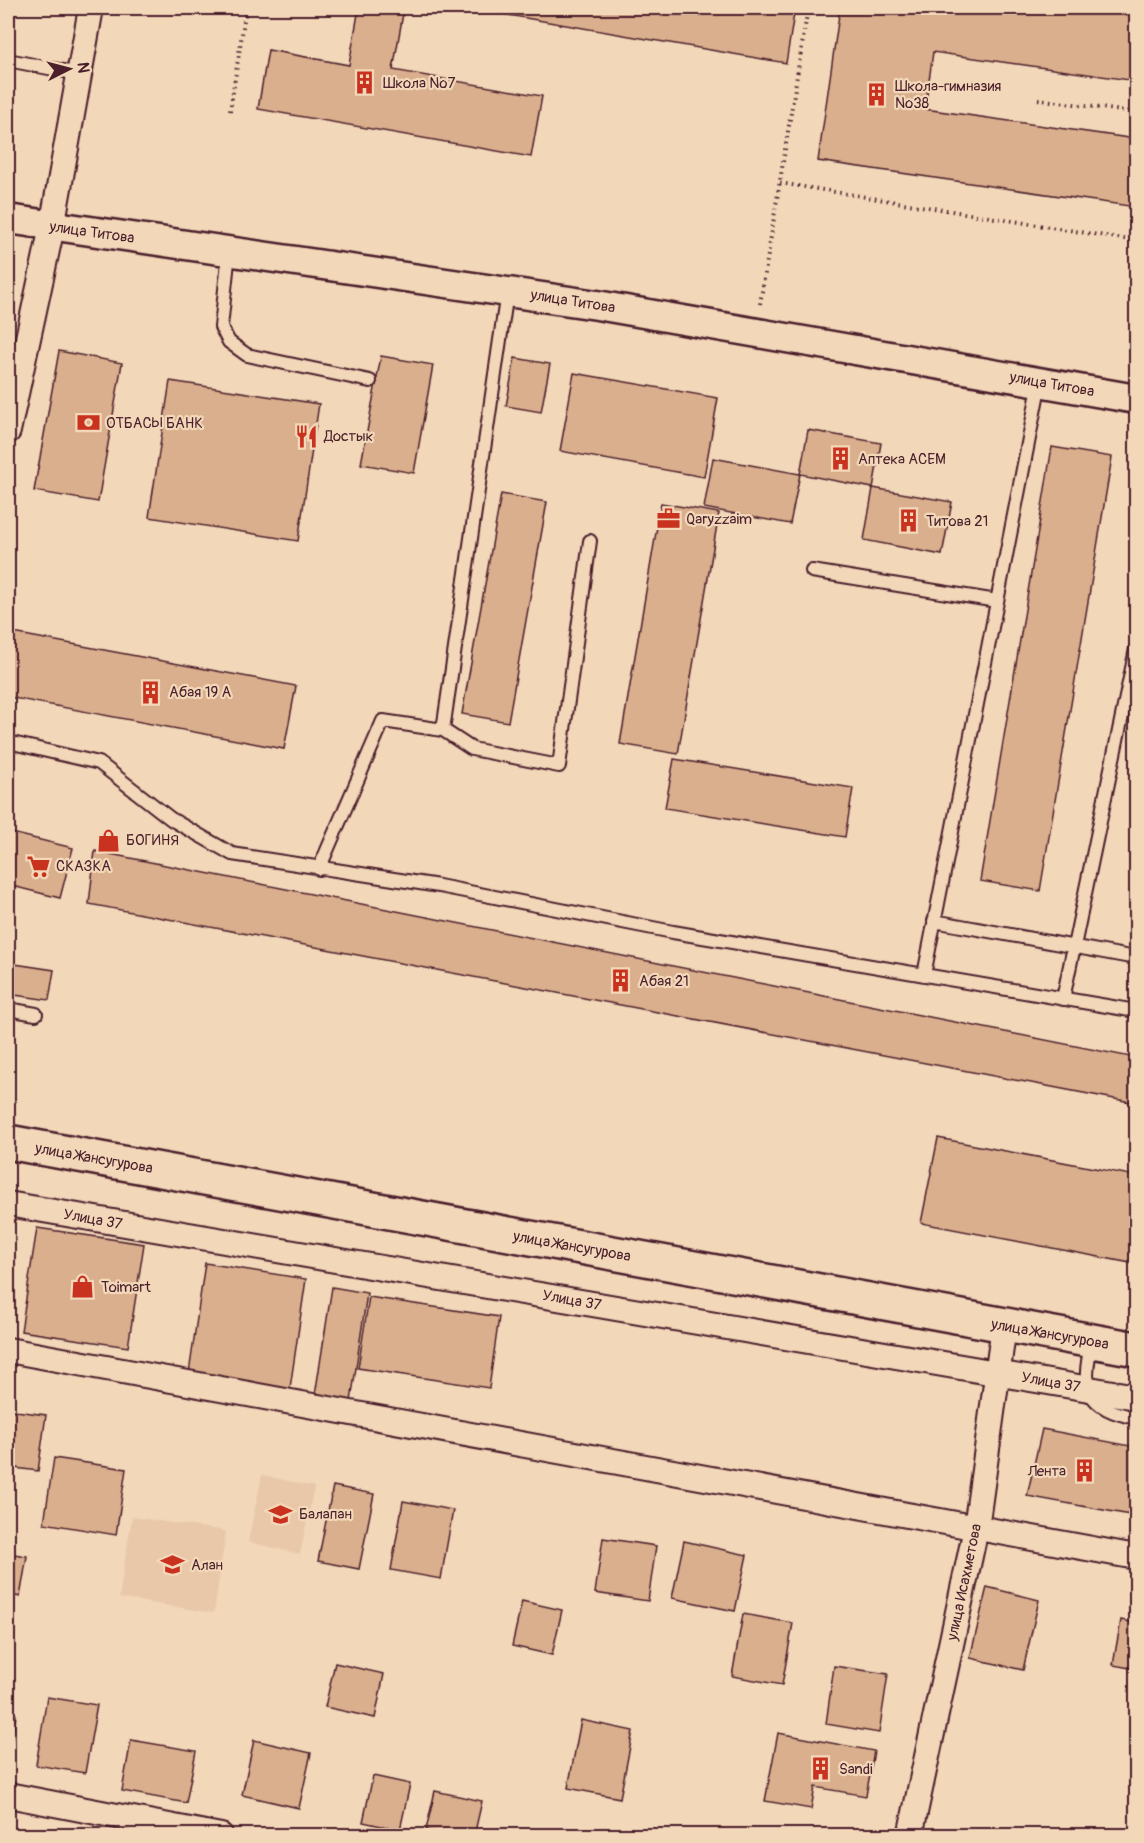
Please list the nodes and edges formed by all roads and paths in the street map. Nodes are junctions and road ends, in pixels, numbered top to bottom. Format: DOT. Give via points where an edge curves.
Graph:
graph roads {
  1 [pos="91,8"];
  2 [pos="246,8"];
  3 [pos="808,8"];
  4 [pos="8,60"];
  5 [pos="79,74"];
  6 [pos="1038,99"];
  7 [pos="230,111"];
  8 [pos="1137,113"];
  9 [pos="780,183"];
  10 [pos="8,219"];
  11 [pos="52,227"];
  12 [pos="1137,241"];
  13 [pos="229,252"];
  14 [pos="507,292"];
  15 [pos="756,332"];
  16 [pos="16,352"];
  17 [pos="370,381"];
  18 [pos="1041,381"];
  19 [pos="1137,399"];
  20 [pos="8,431"];
  21 [pos="590,541"];
  22 [pos="812,571"];
  23 [pos="997,601"];
  24 [pos="1137,649"];
  25 [pos="443,730"];
  26 [pos="8,742"];
  27 [pos="319,869"];
  28 [pos="934,921"];
  29 [pos="1075,946"];
  30 [pos="1137,958"];
  31 [pos="924,975"];
  32 [pos="1063,999"];
  33 [pos="8,1009"];
  34 [pos="1137,1011"];
  35 [pos="36,1014"];
  36 [pos="8,1142"];
  37 [pos="8,1204"];
  38 [pos="1004,1326"];
  39 [pos="1092,1341"];
  40 [pos="1137,1349"];
  41 [pos="8,1350"];
  42 [pos="1137,1397"];
  43 [pos="1137,1418"];
  44 [pos="975,1528"];
  45 [pos="1137,1557"];
  46 [pos="8,1795"];
  47 [pos="221,1836"];
  48 [pos="910,1836"];
  1 -- 5 [label="street"];
  2 -- 7 [label="path"];
  3 -- 9 [label="path"];
  4 -- 5 [label="lane"];
  5 -- 11 [label="street"];
  6 -- 8 [label="path"];
  9 -- 12 [label="path"];
  9 -- 15 [label="path"];
  10 -- 11 [label="street, улица Титова"];
  11 -- 13 [label="street, улица Титова"];
  11 -- 16 [label="street"];
  13 -- 14 [label="street, улица Титова"];
  13 -- 17 [label="lane" via="221,307 221,327 229,342 248,355"];
  14 -- 15 [label="street, улица Титова"];
  14 -- 25 [label="lane"];
  15 -- 18 [label="street, улица Титова"];
  16 -- 20 [label="street"];
  18 -- 19 [label="street, улица Титова"];
  18 -- 23 [label="lane"];
  21 -- 25 [label="lane" via="559,766 472,749"];
  22 -- 23 [label="lane"];
  23 -- 28 [label="lane"];
  24 -- 29 [label="lane"];
  25 -- 27 [label="lane" via="383,721"];
  26 -- 27 [label="lane" via="99,763 171,819 232,854"];
  27 -- 31 [label="lane" via="439,886 673,932"];
  28 -- 29 [label="lane"];
  28 -- 31 [label="lane"];
  29 -- 30 [label="lane"];
  29 -- 32 [label="lane"];
  31 -- 32 [label="lane"];
  32 -- 34 [label="lane"];
  33 -- 35 [label="lane"];
  36 -- 38 [label="main road, улица Жансугурова"];
  37 -- 42 [label="street, Улица 37"];
  38 -- 39 [label="main road, улица Жансугурова"];
  38 -- 44 [label="street, улица Исахметова"];
  39 -- 40 [label="main road, улица Жансугурова"];
  39 -- 43 [label="lane" via="1086,1364 1090,1391 1111,1413"];
  41 -- 44 [label="street"];
  44 -- 45 [label="street"];
  44 -- 48 [label="street, улица Исахметова"];
  46 -- 47 [label="street"];
}
